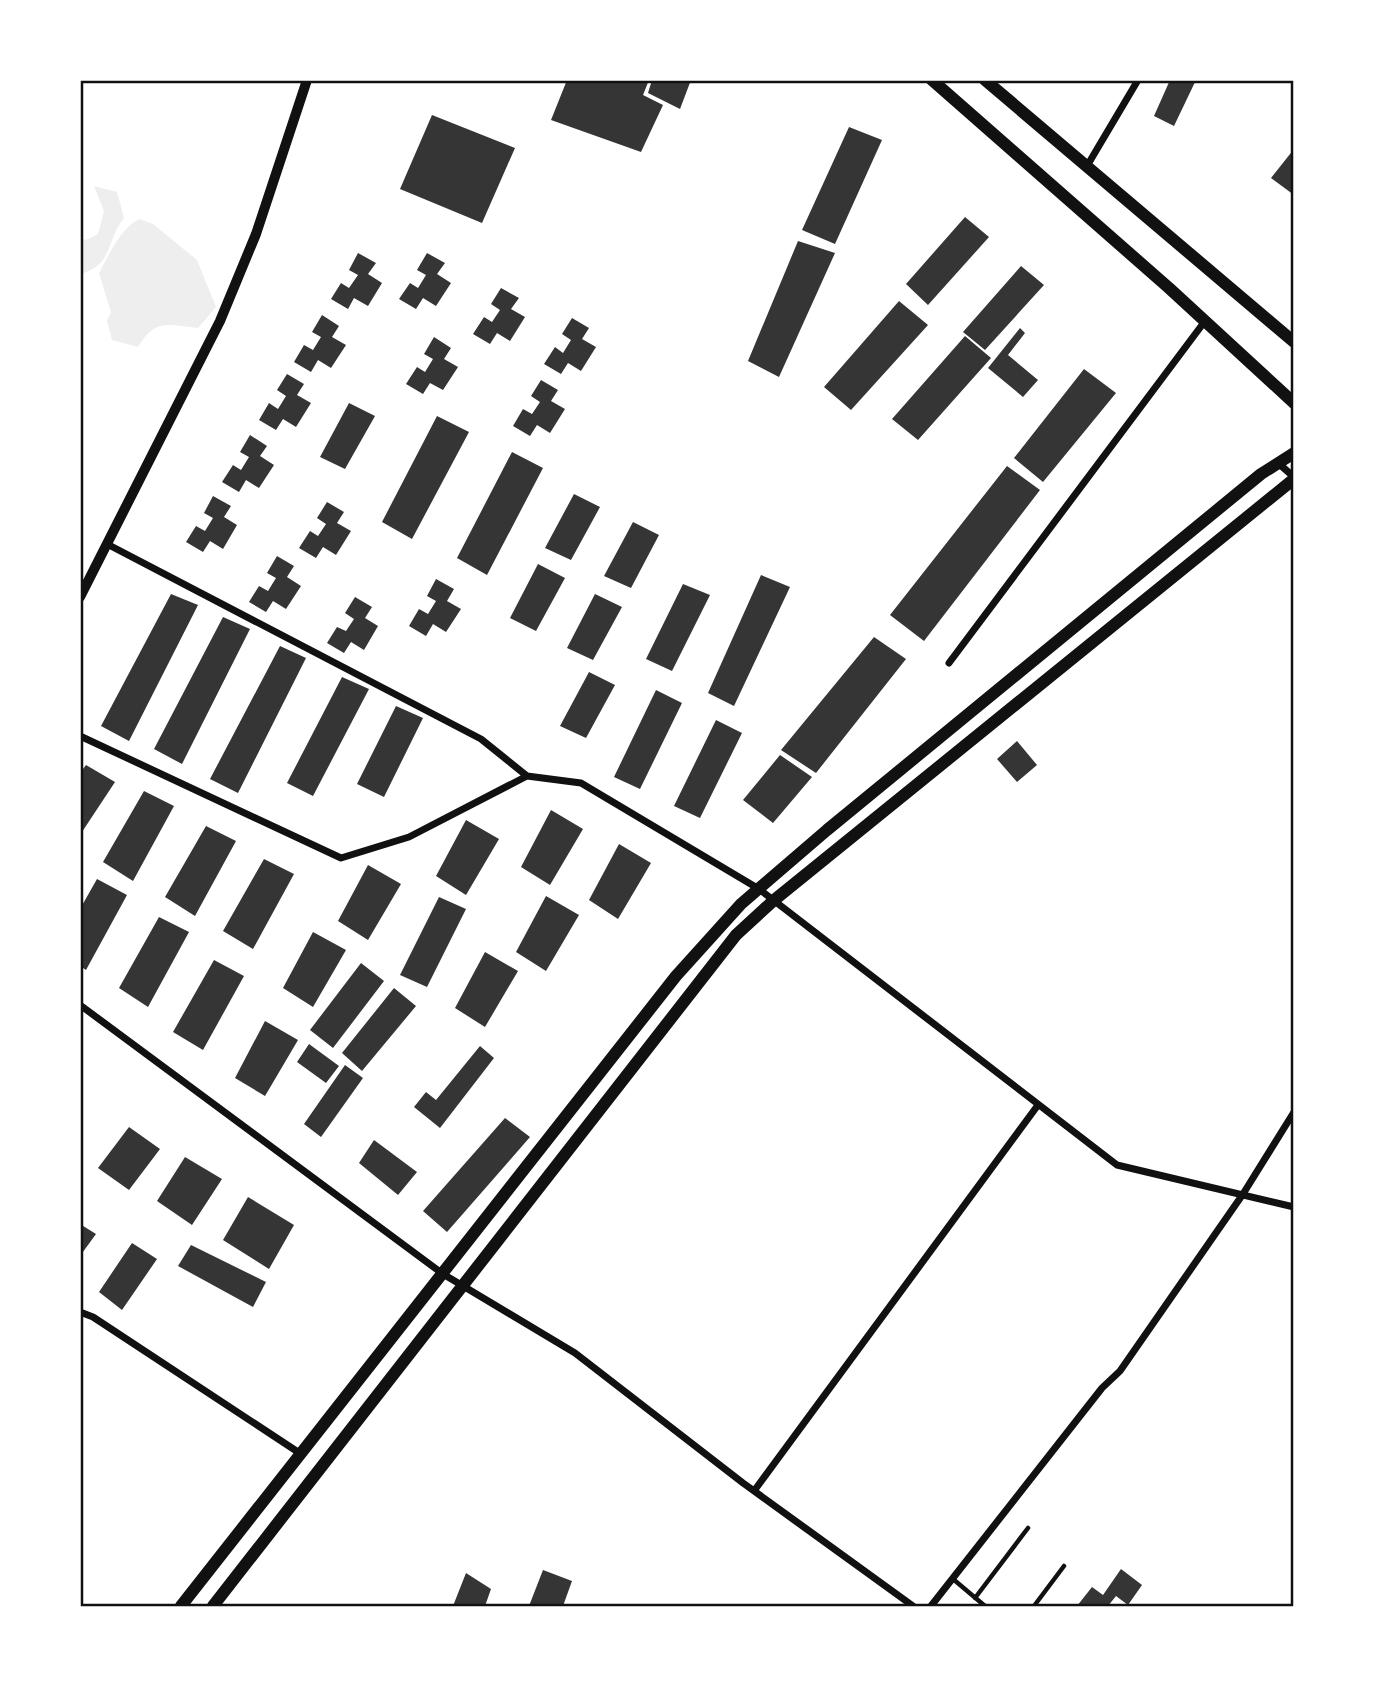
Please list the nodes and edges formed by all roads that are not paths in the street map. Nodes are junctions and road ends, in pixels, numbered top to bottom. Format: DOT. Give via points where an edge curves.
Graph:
graph roads {
  1 [pos="307,80"];
  2 [pos="932,80"];
  3 [pos="985,80"];
  4 [pos="1139,80"];
  5 [pos="1087,166"];
  6 [pos="1205,321"];
  7 [pos="1293,342"];
  8 [pos="1293,403"];
  9 [pos="1293,453"];
  10 [pos="1278,463"];
  11 [pos="1293,478"];
  12 [pos="107,544"];
  13 [pos="80,597"];
  14 [pos="949,663"];
  15 [pos="80,736"];
  16 [pos="527,776"];
  17 [pos="758,889"];
  18 [pos="773,901"];
  19 [pos="80,1005"];
  20 [pos="1038,1105"];
  21 [pos="1293,1112"];
  22 [pos="1244,1194"];
  23 [pos="1293,1207"];
  24 [pos="443,1274"];
  25 [pos="464,1287"];
  26 [pos="80,1312"];
  27 [pos="301,1454"];
  28 [pos="754,1491"];
  29 [pos="1028,1528"];
  30 [pos="1064,1566"];
  31 [pos="953,1579"];
  32 [pos="975,1598"];
  33 [pos="181,1606"];
  34 [pos="213,1606"];
  35 [pos="914,1606"];
  36 [pos="931,1606"];
  37 [pos="985,1606"];
  38 [pos="1034,1606"];
  1 -- 12 [label="street" via="256,234 220,321"];
  2 -- 6 [label="main road"];
  3 -- 5 [label="main road"];
  4 -- 5 [label="street"];
  5 -- 7 [label="main road"];
  6 -- 8 [label="main road"];
  6 -- 14 [label="street"];
  9 -- 10 [label="main road"];
  10 -- 11 [label="street"];
  10 -- 17 [label="main road"];
  11 -- 18 [label="main road"];
  12 -- 13 [label="street"];
  12 -- 16 [label="street" via="481,739"];
  15 -- 16 [label="street" via="341,858 409,837"];
  16 -- 17 [label="street" via="581,783"];
  17 -- 18 [label="street"];
  17 -- 24 [label="main road" via="676,976"];
  18 -- 20 [label="street"];
  18 -- 25 [label="main road" via="697,981"];
  19 -- 24 [label="street"];
  20 -- 22 [label="street" via="1117,1166"];
  20 -- 28 [label="street"];
  21 -- 22 [label="street"];
  22 -- 23 [label="street"];
  22 -- 31 [label="street" via="1120,1371"];
  24 -- 25 [label="street"];
  24 -- 27 [label="main road"];
  25 -- 28 [label="street" via="575,1353"];
  25 -- 34 [label="main road"];
  26 -- 27 [label="street"];
  27 -- 33 [label="main road"];
  28 -- 35 [label="street"];
  29 -- 32 [label="lane"];
  30 -- 38 [label="lane"];
  31 -- 32 [label="lane"];
  31 -- 36 [label="street"];
  32 -- 37 [label="lane"];
}
